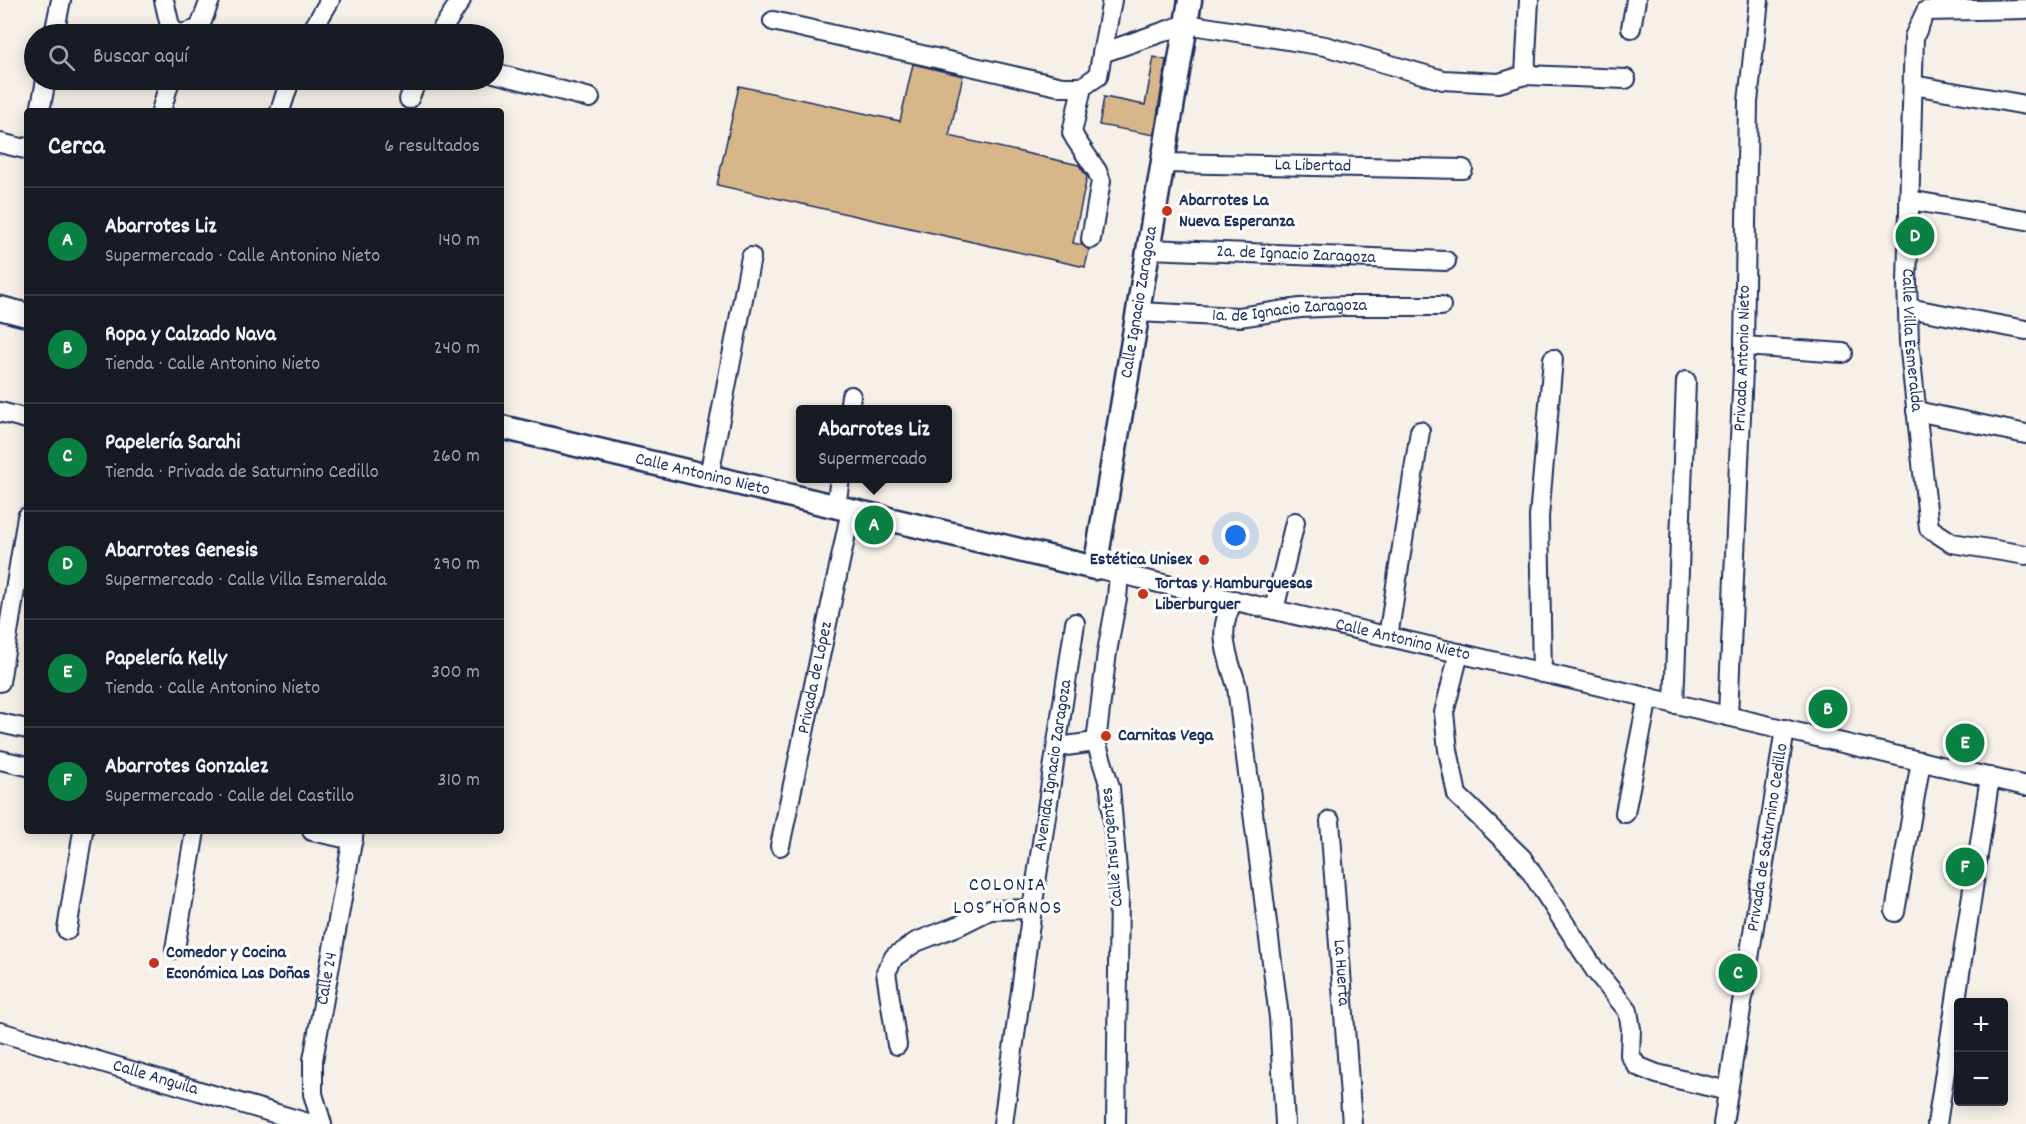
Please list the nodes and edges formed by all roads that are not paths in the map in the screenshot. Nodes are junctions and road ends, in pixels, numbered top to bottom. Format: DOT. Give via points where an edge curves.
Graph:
graph roads {
  1 [pos="61,0"];
  2 [pos="164,0"];
  3 [pos="210,0"];
  4 [pos="330,0"];
  5 [pos="460,0"];
  6 [pos="1112,0"];
  7 [pos="1190,0"];
  8 [pos="1529,0"];
  9 [pos="1636,0"];
  10 [pos="1759,0"];
  11 [pos="2026,9"];
  12 [pos="773,21"];
  13 [pos="56,24"];
  14 [pos="170,24"];
  15 [pos="201,24"];
  16 [pos="316,24"];
  17 [pos="445,24"];
  18 [pos="1186,24"];
  19 [pos="1631,28"];
  20 [pos="1102,53"];
  21 [pos="1525,75"];
  22 [pos="504,76"];
  23 [pos="1626,79"];
  24 [pos="1912,85"];
  25 [pos="1082,87"];
  26 [pos="44,90"];
  27 [pos="167,90"];
  28 [pos="287,90"];
  29 [pos="413,90"];
  30 [pos="590,98"];
  31 [pos="409,99"];
  32 [pos="2026,105"];
  33 [pos="41,108"];
  34 [pos="162,108"];
  35 [pos="281,108"];
  36 [pos="0,143"];
  37 [pos="24,149"];
  38 [pos="1162,163"];
  39 [pos="1463,169"];
  40 [pos="1909,200"];
  41 [pos="2026,220"];
  42 [pos="1091,239"];
  43 [pos="1148,249"];
  44 [pos="751,257"];
  45 [pos="1446,261"];
  46 [pos="1441,306"];
  47 [pos="0,308"];
  48 [pos="1908,308"];
  49 [pos="1137,312"];
  50 [pos="24,314"];
  51 [pos="2026,330"];
  52 [pos="1744,346"];
  53 [pos="1843,353"];
  54 [pos="1553,358"];
  55 [pos="1686,381"];
  56 [pos="1916,411"];
  57 [pos="0,412"];
  58 [pos="24,418"];
  59 [pos="504,428"];
  60 [pos="1420,431"];
  61 [pos="2026,434"];
  62 [pos="709,476"];
  63 [pos="840,483"];
  64 [pos="843,508"];
  65 [pos="1295,522"];
  66 [pos="24,531"];
  67 [pos="1394,539"];
  68 [pos="2026,555"];
  69 [pos="1095,568"];
  70 [pos="1119,574"];
  71 [pos="1234,600"];
  72 [pos="1274,610"];
  73 [pos="5,621"];
  74 [pos="1075,623"];
  75 [pos="1384,635"];
  76 [pos="1459,653"];
  77 [pos="1542,673"];
  78 [pos="0,682"];
  79 [pos="1648,697"];
  80 [pos="1674,704"];
  81 [pos="1728,716"];
  82 [pos="0,723"];
  83 [pos="24,728"];
  84 [pos="1785,729"];
  85 [pos="1096,742"];
  86 [pos="1058,747"];
  87 [pos="0,760"];
  88 [pos="1921,761"];
  89 [pos="24,765"];
  90 [pos="1990,777"];
  91 [pos="2026,786"];
  92 [pos="1625,813"];
  93 [pos="1330,821"];
  94 [pos="83,834"];
  95 [pos="194,834"];
  96 [pos="337,834"];
  97 [pos="354,836"];
  98 [pos="780,846"];
  99 [pos="1032,909"];
  100 [pos="1895,912"];
  101 [pos="67,930"];
  102 [pos="175,949"];
  103 [pos="0,1032"];
  104 [pos="897,1045"];
  105 [pos="1728,1090"];
  106 [pos="311,1124"];
  107 [pos="322,1124"];
  108 [pos="1003,1124"];
  109 [pos="1116,1124"];
  110 [pos="1285,1124"];
  111 [pos="1352,1124"];
  112 [pos="1723,1124"];
  113 [pos="1937,1124"];
  1 -- 13 [label="street"];
  2 -- 14 [label="street"];
  3 -- 15 [label="street"];
  4 -- 16 [label="street"];
  5 -- 17 [label="street"];
  6 -- 20 [label="street"];
  7 -- 18 [label="main road, Calle Ignacio Zaragoza"];
  8 -- 21 [label="street"];
  9 -- 19 [label="street"];
  10 -- 52 [label="street, Privada Antonio Nieto" via="1748,102"];
  11 -- 24 [label="street, Calle Villa Esmeralda" via="1926,11 1914,37"];
  12 -- 25 [label="street" via="1062,87"];
  18 -- 20 [label="street"];
  18 -- 21 [label="street" via="1325,46 1443,80 1499,83"];
  18 -- 38 [label="main road, Calle Ignacio Zaragoza"];
  20 -- 25 [label="street" via="1098,76"];
  21 -- 23 [label="street"];
  22 -- 30 [label="street"];
  24 -- 32 [label="street"];
  24 -- 40 [label="street, Calle Villa Esmeralda"];
  25 -- 42 [label="street" via="1072,133 1101,180"];
  26 -- 33 [label="street"];
  27 -- 34 [label="street"];
  28 -- 35 [label="street"];
  29 -- 31 [label="street"];
  36 -- 37 [label="street"];
  38 -- 39 [label="street, La Libertad"];
  38 -- 43 [label="main road, Calle Ignacio Zaragoza"];
  40 -- 41 [label="street"];
  40 -- 48 [label="street, Calle Villa Esmeralda"];
  43 -- 45 [label="street, 2a. de Ignacio Zaragoza"];
  43 -- 49 [label="main road, Calle Ignacio Zaragoza"];
  44 -- 62 [label="street"];
  46 -- 49 [label="street, 1a. de Ignacio Zaragoza" via="1300,308 1239,317"];
  47 -- 50 [label="main road"];
  48 -- 51 [label="street"];
  48 -- 56 [label="street, Calle Villa Esmeralda"];
  49 -- 69 [label="main road, Calle Ignacio Zaragoza"];
  52 -- 53 [label="street"];
  52 -- 81 [label="street, Privada Antonio Nieto"];
  54 -- 77 [label="street" via="1539,517"];
  55 -- 80 [label="street"];
  56 -- 61 [label="street"];
  56 -- 68 [label="street, Calle Villa Esmeralda" via="1929,528 1952,543"];
  57 -- 58 [label="street"];
  59 -- 62 [label="main road, Calle Antonino Nieto"];
  60 -- 75 [label="street"];
  62 -- 64 [label="main road, Calle Antonino Nieto"];
  63 -- 64 [label="street, Privada de López"];
  64 -- 69 [label="main road, Calle Antonino Nieto"];
  64 -- 98 [label="street, Privada de López"];
  65 -- 72 [label="street"];
  66 -- 73 [label="street"];
  67 -- 75 [label="street"];
  69 -- 70 [label="street, Calle Antonino Nieto"];
  70 -- 71 [label="street, Calle Antonino Nieto"];
  70 -- 85 [label="street, Calle Insurgentes"];
  71 -- 72 [label="street, Calle Antonino Nieto"];
  71 -- 110 [label="street" via="1223,634 1237,687 1279,1017"];
  72 -- 75 [label="street, Calle Antonino Nieto"];
  73 -- 78 [label="street"];
  74 -- 86 [label="street, Avenida Ignacio Zaragoza"];
  75 -- 76 [label="street, Calle Antonino Nieto"];
  76 -- 77 [label="street, Calle Antonino Nieto"];
  76 -- 105 [label="street" via="1444,714 1457,795 1522,858 1595,970 1628,1011 1630,1055 1637,1066"];
  77 -- 79 [label="street, Calle Antonino Nieto"];
  79 -- 80 [label="street, Calle Antonino Nieto"];
  79 -- 92 [label="street"];
  80 -- 81 [label="street, Calle Antonino Nieto"];
  81 -- 84 [label="street, Calle Antonino Nieto"];
  82 -- 83 [label="street"];
  84 -- 88 [label="street, Calle Antonino Nieto"];
  84 -- 105 [label="street, Privada de Saturnino Cedillo"];
  85 -- 86 [label="street"];
  85 -- 109 [label="street, Calle Insurgentes" via="1110,787 1119,895"];
  86 -- 99 [label="street, Avenida Ignacio Zaragoza"];
  87 -- 89 [label="street"];
  88 -- 90 [label="street, Calle Antonino Nieto"];
  88 -- 100 [label="street"];
  90 -- 91 [label="street, Calle Antonino Nieto"];
  90 -- 113 [label="street"];
  93 -- 111 [label="street, La Huerta"];
  94 -- 101 [label="street"];
  95 -- 102 [label="street"];
  96 -- 97 [label="street"];
  97 -- 107 [label="street, Calle 24" via="314,1060 313,1094"];
  99 -- 104 [label="street" via="990,910 916,942 894,957 886,972"];
  99 -- 108 [label="street, Avenida Ignacio Zaragoza"];
  103 -- 106 [label="street, Calle Anguila"];
  105 -- 112 [label="street, Privada de Saturnino Cedillo"];
}
